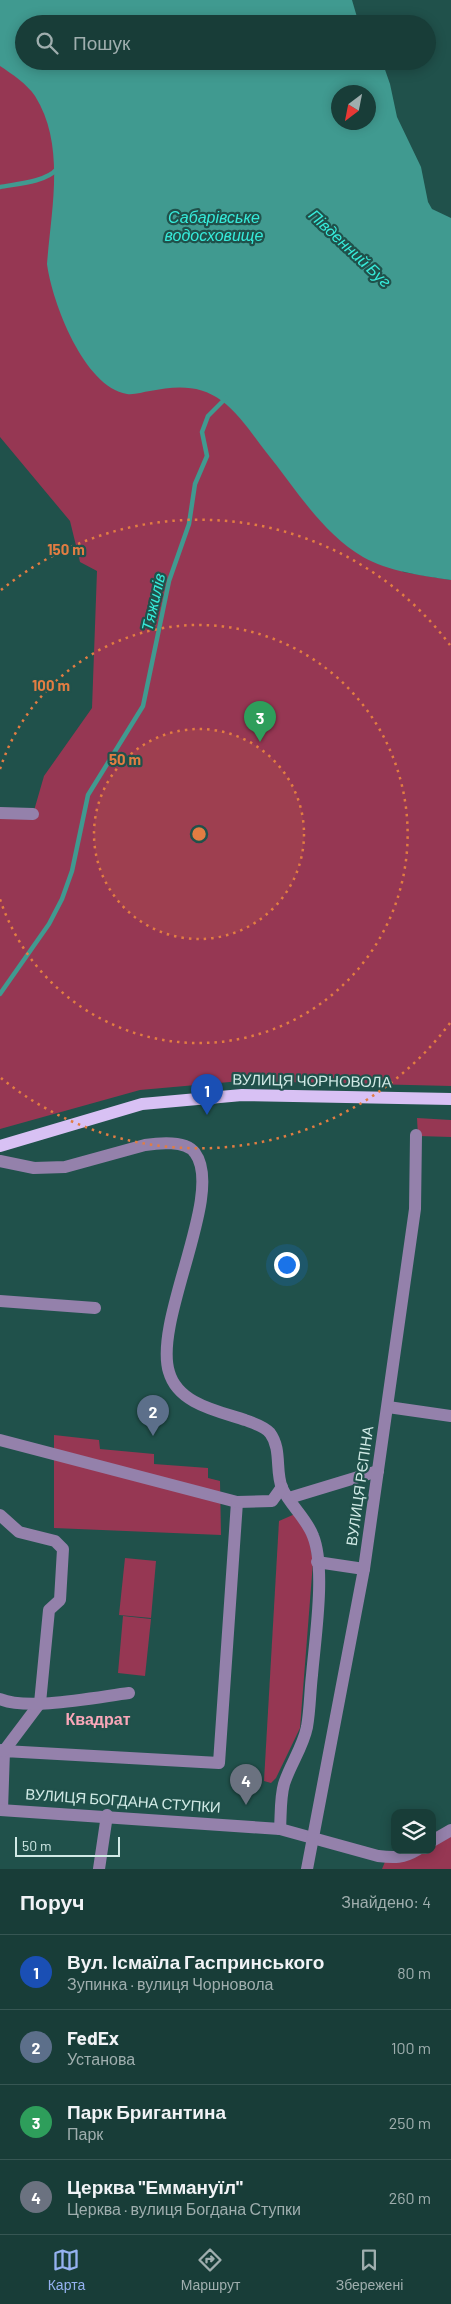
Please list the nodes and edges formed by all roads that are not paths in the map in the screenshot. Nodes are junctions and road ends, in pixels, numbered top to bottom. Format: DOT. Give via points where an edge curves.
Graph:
graph roads {
  1 [pos="0,813"];
  2 [pos="33,814"];
  3 [pos="451,1099"];
  4 [pos="416,1135"];
  5 [pos="0,1146"];
  6 [pos="0,1161"];
  7 [pos="0,1301"];
  8 [pos="95,1308"];
  9 [pos="388,1407"];
  10 [pos="451,1416"];
  11 [pos="0,1440"];
  12 [pos="378,1471"];
  13 [pos="285,1492"];
  14 [pos="237,1502"];
  15 [pos="0,1515"];
  16 [pos="317,1562"];
  17 [pos="364,1568"];
  18 [pos="129,1693"];
  19 [pos="0,1699"];
  20 [pos="40,1704"];
  21 [pos="2,1751"];
  22 [pos="1,1810"];
  23 [pos="107,1816"];
  24 [pos="280,1829"];
  25 [pos="451,1830"];
  26 [pos="312,1838"];
  27 [pos="436,1839"];
  28 [pos="411,1854"];
  29 [pos="100,1869"];
  30 [pos="306,1869"];
  1 -- 2 [label="street"];
  3 -- 5 [label="main road, ВУЛИЦЯ ЧОРНОВОЛА" via="242,1095 142,1104"];
  4 -- 9 [label="street, ВУЛИЦЯ РЄПІНА" via="415,1209"];
  6 -- 13 [label="street" via="34,1168 65,1167 145,1145 182,1145 194,1151 202,1178 198,1218 172,1317 168,1371 174,1386 189,1399 269,1432 277,1448"];
  7 -- 8 [label="street"];
  9 -- 10 [label="street"];
  9 -- 12 [label="street, ВУЛИЦЯ РЄПІНА"];
  11 -- 14 [label="street"];
  12 -- 13 [label="street"];
  12 -- 17 [label="street, ВУЛИЦЯ РЄПІНА"];
  13 -- 14 [label="street" via="272,1501"];
  13 -- 16 [label="street" via="313,1536"];
  14 -- 21 [label="street" via="219,1763"];
  15 -- 20 [label="street" via="19,1532 54,1541 63,1549 60,1600 49,1610"];
  16 -- 17 [label="street"];
  16 -- 24 [label="street" via="318,1599 306,1728 283,1786"];
  17 -- 26 [label="street, ВУЛИЦЯ РЄПІНА"];
  18 -- 20 [label="street"];
  19 -- 20 [label="street"];
  20 -- 21 [label="street"];
  21 -- 22 [label="street"];
  22 -- 23 [label="street, ВУЛИЦЯ БОГДАНА СТУПКИ"];
  23 -- 24 [label="street, ВУЛИЦЯ БОГДАНА СТУПКИ"];
  23 -- 29 [label="street"];
  24 -- 26 [label="street, ВУЛИЦЯ БОГДАНА СТУПКИ"];
  25 -- 27 [label="street"];
  26 -- 28 [label="street, ВУЛИЦЯ БОГДАНА СТУПКИ" via="378,1856 394,1858"];
  26 -- 30 [label="street, ВУЛИЦЯ РЄПІНА"];
}
